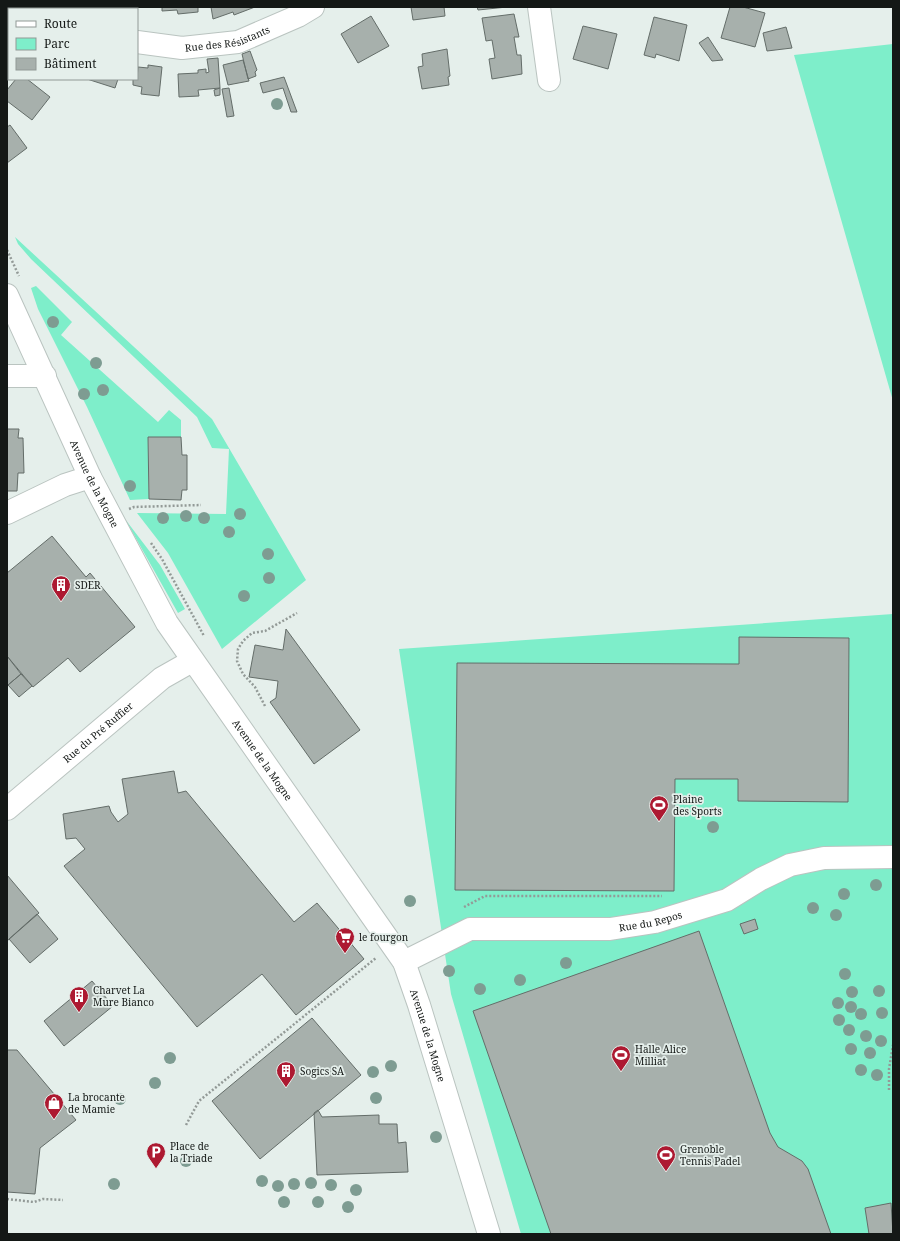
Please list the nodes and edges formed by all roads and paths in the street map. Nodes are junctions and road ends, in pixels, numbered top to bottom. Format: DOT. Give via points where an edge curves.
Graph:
graph roads {
  1 [pos="313,7"];
  2 [pos="545,8"];
  3 [pos="138,42"];
  4 [pos="549,80"];
  5 [pos="7,295"];
  6 [pos="7,376"];
  7 [pos="45,376"];
  8 [pos="90,477"];
  9 [pos="200,505"];
  10 [pos="7,513"];
  11 [pos="111,517"];
  12 [pos="297,613"];
  13 [pos="192,661"];
  14 [pos="265,706"];
  15 [pos="7,809"];
  16 [pos="893,857"];
  17 [pos="668,896"];
  18 [pos="460,909"];
  19 [pos="392,945"];
  20 [pos="404,962"];
  21 [pos="893,1045"];
  22 [pos="889,1090"];
  23 [pos="186,1125"];
  24 [pos="7,1199"];
  25 [pos="63,1200"];
  26 [pos="489,1234"];
  1 -- 3 [label="street, Rue des Résistants" via="238,42 182,48"];
  2 -- 4 [label="street"];
  5 -- 7 [label="street, Avenue de la Mogne"];
  6 -- 7 [label="street"];
  7 -- 8 [label="street, Avenue de la Mogne"];
  8 -- 10 [label="street" via="65,485"];
  8 -- 11 [label="street, Avenue de la Mogne"];
  9 -- 11 [label="path" via="134,507"];
  11 -- 13 [label="street, Avenue de la Mogne" via="167,623"];
  12 -- 14 [label="path" via="265,631 252,633 238,649 237,662"];
  13 -- 15 [label="street, Rue du Pré Ruffier" via="162,678"];
  13 -- 19 [label="street, Avenue de la Mogne"];
  16 -- 20 [label="street, Rue du Repos" via="824,858 790,865 727,900 655,922 610,929 470,929"];
  17 -- 18 [label="path" via="485,896"];
  19 -- 20 [label="street, Avenue de la Mogne"];
  19 -- 23 [label="path" via="199,1101"];
  20 -- 26 [label="street, Avenue de la Mogne"];
  21 -- 22 [label="path"];
  24 -- 25 [label="path" via="34,1202 43,1198"];
}
